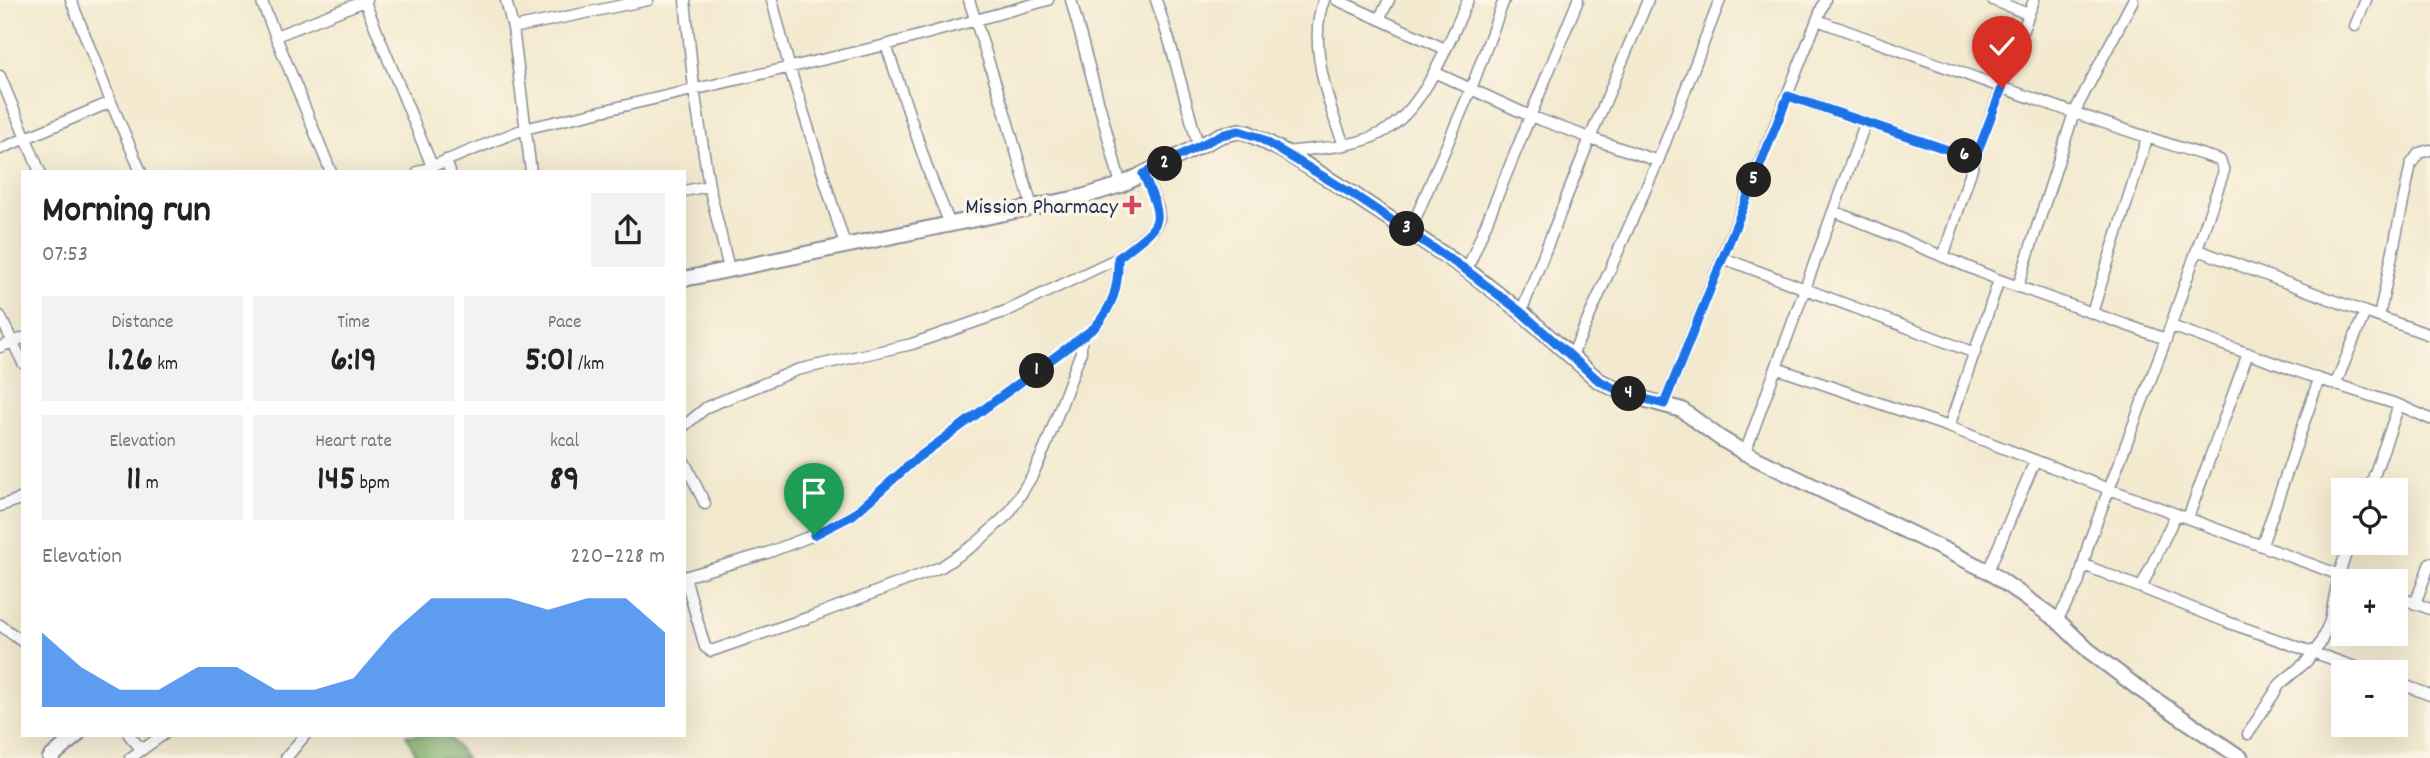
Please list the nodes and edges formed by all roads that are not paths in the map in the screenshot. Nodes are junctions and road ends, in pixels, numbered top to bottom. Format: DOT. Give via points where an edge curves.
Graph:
graph roads {
  1 [pos="71,0"];
  2 [pos="261,0"];
  3 [pos="365,0"];
  4 [pos="506,0"];
  5 [pos="648,0"];
  6 [pos="685,0"];
  7 [pos="772,0"];
  8 [pos="969,0"];
  9 [pos="1048,0"];
  10 [pos="1070,0"];
  11 [pos="1156,0"];
  12 [pos="1324,0"];
  13 [pos="1337,0"];
  14 [pos="1389,0"];
  15 [pos="1468,0"];
  16 [pos="1504,0"];
  17 [pos="1578,0"];
  18 [pos="1648,0"];
  19 [pos="1825,0"];
  20 [pos="1993,0"];
  21 [pos="2034,0"];
  22 [pos="2133,0"];
  23 [pos="2366,0"];
  24 [pos="1716,1"];
  25 [pos="591,5"];
  26 [pos="2028,14"];
  27 [pos="1379,19"];
  28 [pos="1817,20"];
  29 [pos="976,21"];
  30 [pos="2356,26"];
  31 [pos="513,28"];
  32 [pos="276,36"];
  33 [pos="886,45"];
  34 [pos="1445,49"];
  35 [pos="789,66"];
  36 [pos="1434,72"];
  37 [pos="0,76"];
  38 [pos="2002,88"];
  39 [pos="694,89"];
  40 [pos="1471,89"];
  41 [pos="1788,96"];
  42 [pos="111,102"];
  43 [pos="2074,113"];
  44 [pos="1530,116"];
  45 [pos="1866,124"];
  46 [pos="524,129"];
  47 [pos="27,138"];
  48 [pos="1590,138"];
  49 [pos="2147,138"];
  50 [pos="1198,145"];
  51 [pos="1344,145"];
  52 [pos="0,149"];
  53 [pos="2430,150"];
  54 [pos="1285,152"];
  55 [pos="1975,159"];
  56 [pos="446,160"];
  57 [pos="1658,161"];
  58 [pos="432,166"];
  59 [pos="39,170"];
  60 [pos="140,170"];
  61 [pos="330,170"];
  62 [pos="423,170"];
  63 [pos="449,170"];
  64 [pos="531,170"];
  65 [pos="1143,174"];
  66 [pos="1121,185"];
  67 [pos="709,186"];
  68 [pos="686,191"];
  69 [pos="1032,207"];
  70 [pos="1834,211"];
  71 [pos="950,224"];
  72 [pos="1410,231"];
  73 [pos="845,245"];
  74 [pos="2198,250"];
  75 [pos="1943,257"];
  76 [pos="1118,258"];
  77 [pos="1723,258"];
  78 [pos="729,269"];
  79 [pos="1466,270"];
  80 [pos="686,279"];
  81 [pos="1999,280"];
  82 [pos="2018,286"];
  83 [pos="1806,289"];
  84 [pos="1521,312"];
  85 [pos="2365,312"];
  86 [pos="2092,313"];
  87 [pos="0,316"];
  88 [pos="2379,317"];
  89 [pos="2171,326"];
  90 [pos="2430,335"];
  91 [pos="1081,339"];
  92 [pos="2166,339"];
  93 [pos="18,340"];
  94 [pos="0,347"];
  95 [pos="1975,353"];
  96 [pos="2248,353"];
  97 [pos="1571,358"];
  98 [pos="1776,368"];
  99 [pos="2319,379"];
  100 [pos="2336,383"];
  101 [pos="1664,404"];
  102 [pos="2399,405"];
  103 [pos="2430,419"];
  104 [pos="686,424"];
  105 [pos="1949,427"];
  106 [pos="1745,453"];
  107 [pos="2035,460"];
  108 [pos="686,465"];
  109 [pos="2373,478"];
  110 [pos="2109,489"];
  111 [pos="21,499"];
  112 [pos="705,504"];
  113 [pos="0,506"];
  114 [pos="2176,514"];
  115 [pos="2188,518"];
  116 [pos="2262,545"];
  117 [pos="2430,563"];
  118 [pos="2084,565"];
  119 [pos="1987,571"];
  120 [pos="2331,571"];
  121 [pos="686,577"];
  122 [pos="686,581"];
  123 [pos="2141,588"];
  124 [pos="2408,601"];
  125 [pos="2415,604"];
  126 [pos="2430,609"];
  127 [pos="2331,616"];
  128 [pos="2057,620"];
  129 [pos="0,625"];
  130 [pos="21,641"];
  131 [pos="2312,651"];
  132 [pos="2336,660"];
  133 [pos="2408,687"];
  134 [pos="2430,695"];
  135 [pos="2248,734"];
  136 [pos="75,737"];
  137 [pos="131,737"];
  138 [pos="160,737"];
  139 [pos="303,737"];
  140 [pos="142,750"];
  141 [pos="50,758"];
  142 [pos="130,758"];
  143 [pos="286,758"];
  144 [pos="2241,758"];
  1 -- 42 [label="street"];
  2 -- 32 [label="street"];
  3 -- 32 [label="street"];
  3 -- 58 [label="street"];
  4 -- 31 [label="street"];
  5 -- 25 [label="street"];
  6 -- 39 [label="street"];
  7 -- 35 [label="street"];
  8 -- 29 [label="street"];
  9 -- 29 [label="street"];
  10 -- 66 [label="street"];
  11 -- 50 [label="street"];
  12 -- 51 [label="street" via="1318,19 1320,51 1330,108"];
  13 -- 27 [label="street"];
  14 -- 27 [label="street"];
  15 -- 34 [label="street"];
  16 -- 40 [label="street"];
  17 -- 44 [label="street"];
  18 -- 48 [label="street"];
  19 -- 28 [label="street"];
  20 -- 26 [label="street"];
  21 -- 26 [label="street"];
  22 -- 43 [label="street"];
  23 -- 30 [label="street"];
  24 -- 57 [label="street"];
  25 -- 31 [label="street"];
  26 -- 38 [label="street"];
  27 -- 34 [label="street"];
  28 -- 38 [label="street"];
  28 -- 41 [label="street"];
  29 -- 33 [label="street"];
  29 -- 69 [label="street"];
  31 -- 46 [label="street"];
  32 -- 61 [label="street"];
  33 -- 35 [label="street"];
  33 -- 71 [label="street"];
  34 -- 36 [label="street"];
  35 -- 39 [label="street"];
  35 -- 73 [label="street"];
  36 -- 40 [label="street"];
  36 -- 51 [label="street" via="1398,121 1379,134"];
  37 -- 47 [label="street"];
  38 -- 43 [label="street"];
  38 -- 55 [label="street"];
  39 -- 46 [label="street"];
  39 -- 67 [label="street"];
  40 -- 44 [label="street"];
  40 -- 72 [label="street"];
  41 -- 45 [label="street"];
  41 -- 77 [label="street"];
  42 -- 47 [label="street"];
  42 -- 60 [label="street"];
  43 -- 49 [label="street"];
  43 -- 82 [label="street"];
  44 -- 48 [label="street"];
  44 -- 79 [label="street"];
  45 -- 55 [label="street"];
  45 -- 70 [label="street"];
  46 -- 56 [label="street"];
  46 -- 64 [label="street"];
  47 -- 52 [label="street"];
  47 -- 59 [label="street"];
  48 -- 57 [label="street"];
  48 -- 84 [label="street"];
  49 -- 74 [label="street" via="2223,164"];
  49 -- 86 [label="street"];
  50 -- 54 [label="main road" via="1239,131"];
  50 -- 65 [label="main road"];
  51 -- 54 [label="street"];
  53 -- 88 [label="street" via="2419,153 2411,164"];
  54 -- 72 [label="main road"];
  55 -- 75 [label="street"];
  56 -- 58 [label="street"];
  56 -- 63 [label="street"];
  57 -- 97 [label="street"];
  58 -- 62 [label="street"];
  65 -- 66 [label="main road"];
  65 -- 76 [label="street" via="1159,219"];
  66 -- 69 [label="main road"];
  67 -- 68 [label="street"];
  67 -- 78 [label="street"];
  69 -- 71 [label="main road"];
  70 -- 75 [label="street"];
  70 -- 83 [label="street"];
  71 -- 73 [label="main road"];
  72 -- 79 [label="main road"];
  73 -- 78 [label="main road"];
  74 -- 85 [label="street"];
  74 -- 89 [label="street"];
  75 -- 81 [label="street"];
  76 -- 91 [label="street" via="1119,279 1106,315"];
  76 -- 104 [label="street" via="1009,310 936,336 797,370 707,407"];
  77 -- 83 [label="street"];
  77 -- 101 [label="street"];
  78 -- 80 [label="main road"];
  79 -- 84 [label="main road"];
  81 -- 82 [label="street"];
  81 -- 95 [label="street"];
  82 -- 86 [label="street"];
  83 -- 95 [label="street"];
  83 -- 98 [label="street"];
  84 -- 97 [label="main road"];
  85 -- 88 [label="street"];
  85 -- 100 [label="street"];
  86 -- 92 [label="street"];
  87 -- 93 [label="street"];
  88 -- 90 [label="street"];
  89 -- 92 [label="street"];
  89 -- 96 [label="street"];
  91 -- 121 [label="street" via="916,459 853,515 767,553"];
  91 -- 122 [label="street" via="1081,352 1032,476 1009,513 977,543 941,567 710,650 701,638"];
  92 -- 110 [label="street"];
  93 -- 94 [label="street"];
  95 -- 105 [label="street"];
  96 -- 99 [label="street"];
  96 -- 115 [label="street"];
  97 -- 101 [label="main road" via="1623,393"];
  98 -- 105 [label="street"];
  98 -- 106 [label="street"];
  99 -- 100 [label="street"];
  99 -- 116 [label="street"];
  100 -- 102 [label="street"];
  101 -- 106 [label="main road" via="1682,410"];
  102 -- 103 [label="street"];
  102 -- 109 [label="street"];
  105 -- 107 [label="street"];
  106 -- 119 [label="main road"];
  107 -- 110 [label="street"];
  107 -- 119 [label="street"];
  108 -- 112 [label="street"];
  110 -- 114 [label="street"];
  110 -- 118 [label="street"];
  111 -- 113 [label="street"];
  114 -- 115 [label="street"];
  114 -- 123 [label="street"];
  115 -- 116 [label="street"];
  116 -- 120 [label="street"];
  117 -- 125 [label="street"];
  118 -- 123 [label="street"];
  118 -- 128 [label="street"];
  119 -- 128 [label="main road"];
  123 -- 131 [label="street"];
  124 -- 125 [label="street"];
  125 -- 126 [label="street"];
  127 -- 131 [label="street"];
  128 -- 144 [label="main road" via="2138,688"];
  129 -- 130 [label="street"];
  131 -- 132 [label="street"];
  131 -- 135 [label="street" via="2280,684"];
  133 -- 134 [label="street"];
  136 -- 141 [label="main road"];
  137 -- 140 [label="street"];
  138 -- 140 [label="street"];
  139 -- 143 [label="street"];
  140 -- 142 [label="street"];
}
